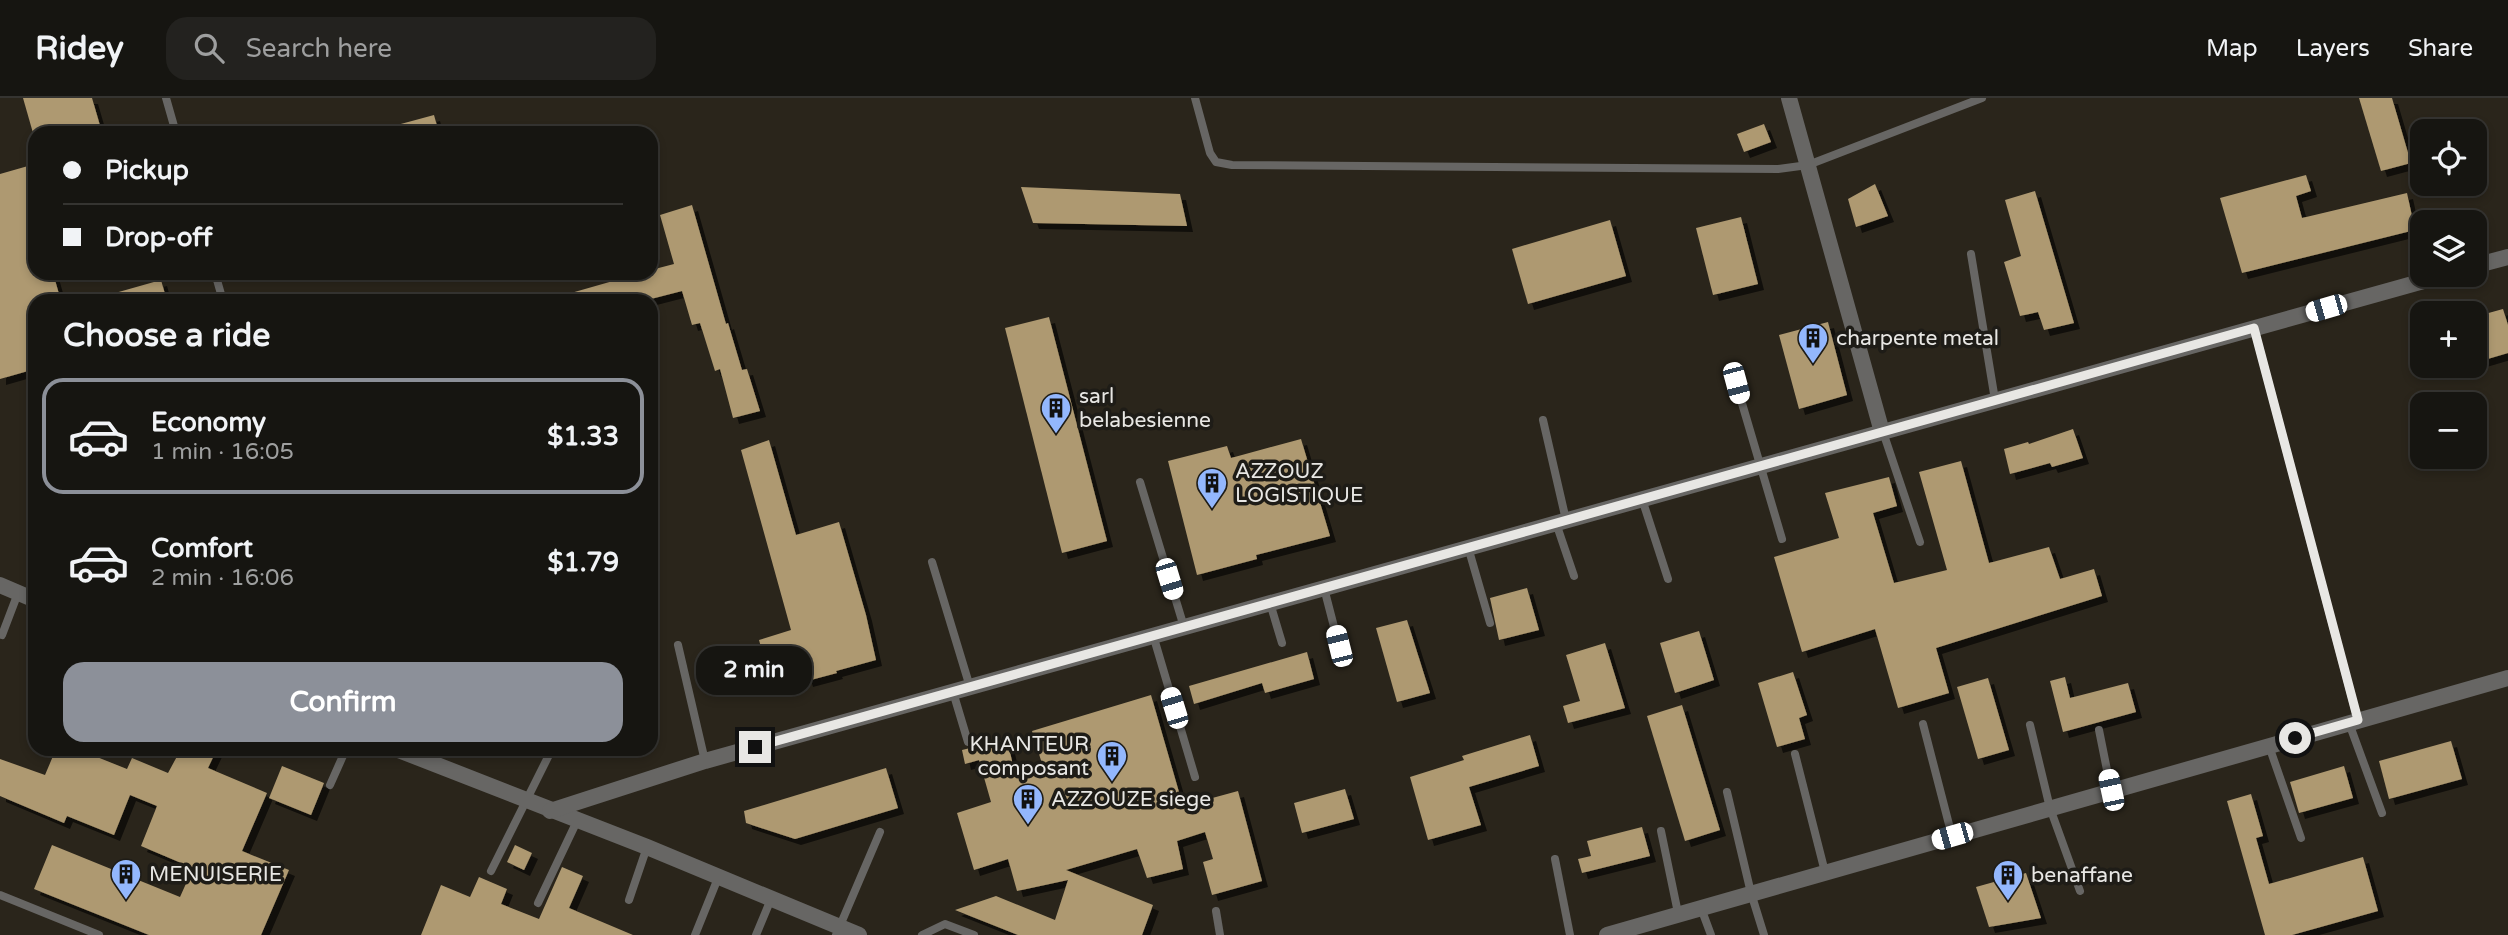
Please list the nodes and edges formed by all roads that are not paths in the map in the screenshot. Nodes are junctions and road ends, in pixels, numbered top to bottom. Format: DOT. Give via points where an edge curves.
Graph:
graph roads {
  1 [pos="166,98"];
  2 [pos="1195,98"];
  3 [pos="1789,98"];
  4 [pos="1982,98"];
  5 [pos="174,126"];
  6 [pos="1808,164"];
  7 [pos="1971,254"];
  8 [pos="2508,257"];
  9 [pos="2487,263"];
  10 [pos="2410,285"];
  11 [pos="2254,328"];
  12 [pos="1736,383"];
  13 [pos="1995,400"];
  14 [pos="1543,420"];
  15 [pos="1882,432"];
  16 [pos="1759,466"];
  17 [pos="1140,482"];
  18 [pos="1642,499"];
  19 [pos="1561,521"];
  20 [pos="1782,539"];
  21 [pos="1920,542"];
  22 [pos="1468,547"];
  23 [pos="932,562"];
  24 [pos="1574,576"];
  25 [pos="1668,579"];
  26 [pos="0,585"];
  27 [pos="1324,588"];
  28 [pos="18,593"];
  29 [pos="28,597"];
  30 [pos="1270,603"];
  31 [pos="1490,623"];
  32 [pos="1184,627"];
  33 [pos="2,635"];
  34 [pos="1153,635"];
  35 [pos="1282,643"];
  36 [pos="678,645"];
  37 [pos="1339,646"];
  38 [pos="2508,678"];
  39 [pos="970,687"];
  40 [pos="953,691"];
  41 [pos="2353,722"];
  42 [pos="1923,723"];
  43 [pos="2030,724"];
  44 [pos="2099,730"];
  45 [pos="968,742"];
  46 [pos="2269,746"];
  47 [pos="1795,754"];
  48 [pos="343,756"];
  49 [pos="413,756"];
  50 [pos="549,756"];
  51 [pos="705,761"];
  52 [pos="1195,777"];
  53 [pos="330,785"];
  54 [pos="2111,790"];
  55 [pos="1727,792"];
  56 [pos="527,802"];
  57 [pos="2050,808"];
  58 [pos="550,811"];
  59 [pos="2382,813"];
  60 [pos="577,821"];
  61 [pos="1661,831"];
  62 [pos="880,832"];
  63 [pos="1952,836"];
  64 [pos="2301,838"];
  65 [pos="647,848"];
  66 [pos="1555,859"];
  67 [pos="492,872"];
  68 [pos="1825,872"];
  69 [pos="718,878"];
  70 [pos="2080,891"];
  71 [pos="1751,893"];
  72 [pos="0,895"];
  73 [pos="771,899"];
  74 [pos="629,900"];
  75 [pos="538,903"];
  76 [pos="1701,907"];
  77 [pos="1216,912"];
  78 [pos="1678,914"];
  79 [pos="838,931"];
  80 [pos="99,935"];
  81 [pos="695,935"];
  82 [pos="756,935"];
  83 [pos="859,935"];
  84 [pos="922,935"];
  85 [pos="974,935"];
  86 [pos="1220,935"];
  87 [pos="1570,935"];
  88 [pos="1607,935"];
  89 [pos="1712,935"];
  90 [pos="1764,935"];
  1 -- 5 [label="lane"];
  2 -- 6 [label="lane" via="1210,152 1216,162 1232,165 1778,169"];
  3 -- 6 [label="street"];
  4 -- 6 [label="lane"];
  6 -- 15 [label="street"];
  7 -- 13 [label="lane"];
  8 -- 9 [label="street"];
  10 -- 11 [label="street"];
  11 -- 13 [label="street"];
  11 -- 41 [label="lane"];
  12 -- 16 [label="lane"];
  13 -- 15 [label="street"];
  14 -- 19 [label="lane"];
  15 -- 16 [label="street"];
  15 -- 21 [label="lane"];
  16 -- 18 [label="street"];
  16 -- 20 [label="lane"];
  17 -- 32 [label="lane"];
  18 -- 19 [label="street"];
  18 -- 25 [label="lane"];
  19 -- 22 [label="street"];
  19 -- 24 [label="lane"];
  22 -- 27 [label="street"];
  22 -- 31 [label="lane"];
  23 -- 39 [label="lane"];
  26 -- 28 [label="street"];
  27 -- 30 [label="street"];
  27 -- 37 [label="lane"];
  28 -- 29 [label="street"];
  28 -- 33 [label="lane"];
  30 -- 32 [label="street"];
  30 -- 35 [label="lane"];
  32 -- 34 [label="street"];
  34 -- 39 [label="street"];
  34 -- 52 [label="lane"];
  36 -- 51 [label="lane"];
  38 -- 41 [label="street"];
  39 -- 40 [label="street"];
  40 -- 45 [label="lane"];
  40 -- 51 [label="street"];
  41 -- 46 [label="street"];
  41 -- 59 [label="lane"];
  42 -- 63 [label="lane"];
  43 -- 57 [label="lane"];
  44 -- 54 [label="lane"];
  46 -- 54 [label="street"];
  46 -- 64 [label="lane"];
  47 -- 68 [label="lane"];
  48 -- 53 [label="lane"];
  49 -- 56 [label="street"];
  50 -- 56 [label="lane"];
  51 -- 58 [label="street"];
  54 -- 57 [label="street"];
  55 -- 71 [label="lane"];
  56 -- 58 [label="street"];
  56 -- 67 [label="lane"];
  57 -- 63 [label="street"];
  57 -- 70 [label="lane"];
  58 -- 60 [label="street"];
  60 -- 65 [label="street"];
  60 -- 75 [label="lane"];
  61 -- 78 [label="lane"];
  62 -- 79 [label="lane"];
  63 -- 68 [label="street"];
  65 -- 69 [label="street"];
  65 -- 74 [label="lane"];
  66 -- 87 [label="lane"];
  68 -- 71 [label="street"];
  69 -- 73 [label="street"];
  69 -- 81 [label="lane"];
  71 -- 76 [label="street"];
  71 -- 90 [label="lane"];
  72 -- 80 [label="lane"];
  73 -- 79 [label="street"];
  73 -- 82 [label="lane"];
  76 -- 78 [label="street"];
  76 -- 89 [label="lane"];
  77 -- 86 [label="lane"];
  78 -- 88 [label="street"];
  79 -- 83 [label="street"];
  84 -- 85 [label="lane" via="946,924"];
}
